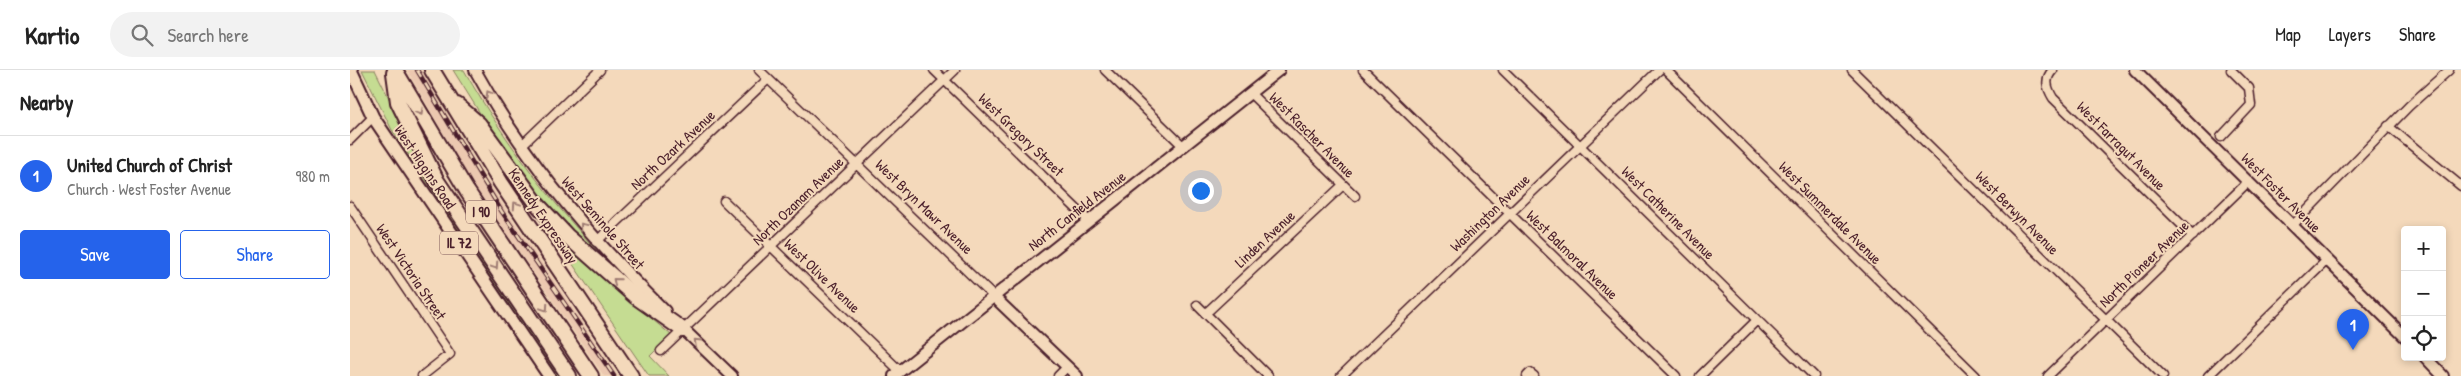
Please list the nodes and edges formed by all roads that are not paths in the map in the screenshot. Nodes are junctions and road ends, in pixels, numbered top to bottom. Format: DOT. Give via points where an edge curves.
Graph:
graph roads {
  1 [pos="351,70"];
  2 [pos="394,70"];
  3 [pos="432,70"];
  4 [pos="475,70"];
  5 [pos="600,70"];
  6 [pos="759,70"];
  7 [pos="934,70"];
  8 [pos="955,70"];
  9 [pos="1105,70"];
  10 [pos="1278,70"];
  11 [pos="1363,70"];
  12 [pos="1503,70"];
  13 [pos="1659,70"];
  14 [pos="1666,70"];
  15 [pos="1852,70"];
  16 [pos="2053,70"];
  17 [pos="2135,70"];
  18 [pos="2231,70"];
  19 [pos="2449,70"];
  20 [pos="768,79"];
  21 [pos="944,80"];
  22 [pos="1250,93"];
  23 [pos="447,97"];
  24 [pos="373,118"];
  25 [pos="2388,126"];
  26 [pos="2221,137"];
  27 [pos="350,140"];
  28 [pos="522,145"];
  29 [pos="1183,146"];
  30 [pos="1581,146"];
  31 [pos="857,164"];
  32 [pos="2248,182"];
  33 [pos="1343,184"];
  34 [pos="2461,186"];
  35 [pos="1355,196"];
  36 [pos="724,201"];
  37 [pos="350,206"];
  38 [pos="1510,214"];
  39 [pos="1089,221"];
  40 [pos="2292,226"];
  41 [pos="2192,236"];
  42 [pos="596,242"];
  43 [pos="771,246"];
  44 [pos="2327,260"];
  45 [pos="994,296"];
  46 [pos="1197,305"];
  47 [pos="1206,314"];
  48 [pos="1757,320"];
  49 [pos="2106,320"];
  50 [pos="683,330"];
  51 [pos="2401,334"];
  52 [pos="661,351"];
  53 [pos="2429,361"];
  54 [pos="1067,367"];
  55 [pos="897,374"];
  56 [pos="422,376"];
  57 [pos="549,376"];
  58 [pos="569,376"];
  59 [pos="591,376"];
  60 [pos="631,376"];
  61 [pos="732,376"];
  62 [pos="1058,376"];
  63 [pos="1077,376"];
  64 [pos="1268,376"];
  65 [pos="1340,376"];
  66 [pos="1676,376"];
  67 [pos="1700,376"];
  68 [pos="1814,376"];
  69 [pos="1976,376"];
  70 [pos="2048,376"];
  71 [pos="2162,376"];
  72 [pos="2208,376"];
  73 [pos="2443,376"];
  1 -- 24 [label="main road, West Higgins Road / IL 72"];
  2 -- 58 [label="highway, one-way" via="398,102 437,181"];
  2 -- 59 [label="highway, I 90, one-way" via="462,183"];
  3 -- 23 [label="highway, Kennedy Expressway / I 90"];
  28 -- 4 [label="street, West Seminole Street, one-way"];
  5 -- 28 [label="street"];
  6 -- 20 [label="street, West Bryn Mawr Avenue"];
  7 -- 21 [label="street, West Gregory Street"];
  8 -- 21 [label="street, North Ozanam Avenue"];
  9 -- 29 [label="street"];
  10 -- 22 [label="street, North Canfield Avenue"];
  11 -- 38 [label="street, West Balmoral Avenue"];
  12 -- 30 [label="street, West Catherine Avenue"];
  13 -- 30 [label="street, Washington Avenue"];
  14 -- 69 [label="street, West Summerdale Avenue"];
  15 -- 49 [label="street, West Berwyn Avenue"];
  16 -- 41 [label="street, West Farragut Avenue" via="2047,85 2053,98"];
  17 -- 32 [label="street, West Foster Avenue"];
  18 -- 26 [label="street" via="2249,88 2251,105"];
  19 -- 25 [label="street"];
  20 -- 31 [label="street, West Bryn Mawr Avenue"];
  20 -- 42 [label="street, North Ozark Avenue"];
  21 -- 31 [label="street, North Ozanam Avenue"];
  21 -- 39 [label="street, West Gregory Street"];
  22 -- 29 [label="street, North Canfield Avenue"];
  22 -- 33 [label="street, West Rascher Avenue"];
  50 -- 23 [label="highway, one-way" via="636,297 567,236 538,205 479,124"];
  60 -- 23 [label="highway, Kennedy Expressway / I 90, one-way"];
  24 -- 27 [label="street"];
  24 -- 57 [label="main road, West Higgins Road / IL 72"];
  25 -- 34 [label="street"];
  25 -- 40 [label="street"];
  42 -- 28 [label="street, West Seminole Street, one-way"];
  29 -- 39 [label="street, North Canfield Avenue"];
  30 -- 38 [label="street, Washington Avenue"];
  30 -- 48 [label="street, West Catherine Avenue"];
  31 -- 43 [label="street, North Ozanam Avenue"];
  31 -- 45 [label="street, West Bryn Mawr Avenue"];
  32 -- 40 [label="street, West Foster Avenue"];
  32 -- 41 [label="street, North Pioneer Avenue"];
  33 -- 35 [label="street, West Rascher Avenue"];
  33 -- 47 [label="street, Linden Avenue"];
  36 -- 43 [label="street, West Olive Avenue"];
  37 -- 56 [label="street, West Victoria Street" via="450,354"];
  38 -- 65 [label="street, Washington Avenue"];
  38 -- 66 [label="street, West Balmoral Avenue"];
  39 -- 45 [label="street, North Canfield Avenue"];
  40 -- 44 [label="street, West Foster Avenue"];
  41 -- 49 [label="street, North Pioneer Avenue"];
  42 -- 50 [label="street, West Seminole Street"];
  43 -- 50 [label="street, North Ozanam Avenue"];
  43 -- 55 [label="street, West Olive Avenue"];
  44 -- 51 [label="street, West Foster Avenue"];
  44 -- 72 [label="street"];
  45 -- 54 [label="street, West Bryn Mawr Avenue"];
  45 -- 55 [label="street, North Canfield Avenue"];
  46 -- 47 [label="street"];
  47 -- 64 [label="street"];
  48 -- 67 [label="street"];
  48 -- 68 [label="street, West Catherine Avenue"];
  49 -- 70 [label="street, North Pioneer Avenue"];
  49 -- 71 [label="street, West Berwyn Avenue"];
  50 -- 52 [label="street, North Ozanam Avenue"];
  61 -- 50 [label="street, West Seminole Street, one-way"];
  53 -- 73 [label="street"];
  54 -- 62 [label="street"];
  54 -- 63 [label="street, West Bryn Mawr Avenue"];
}
